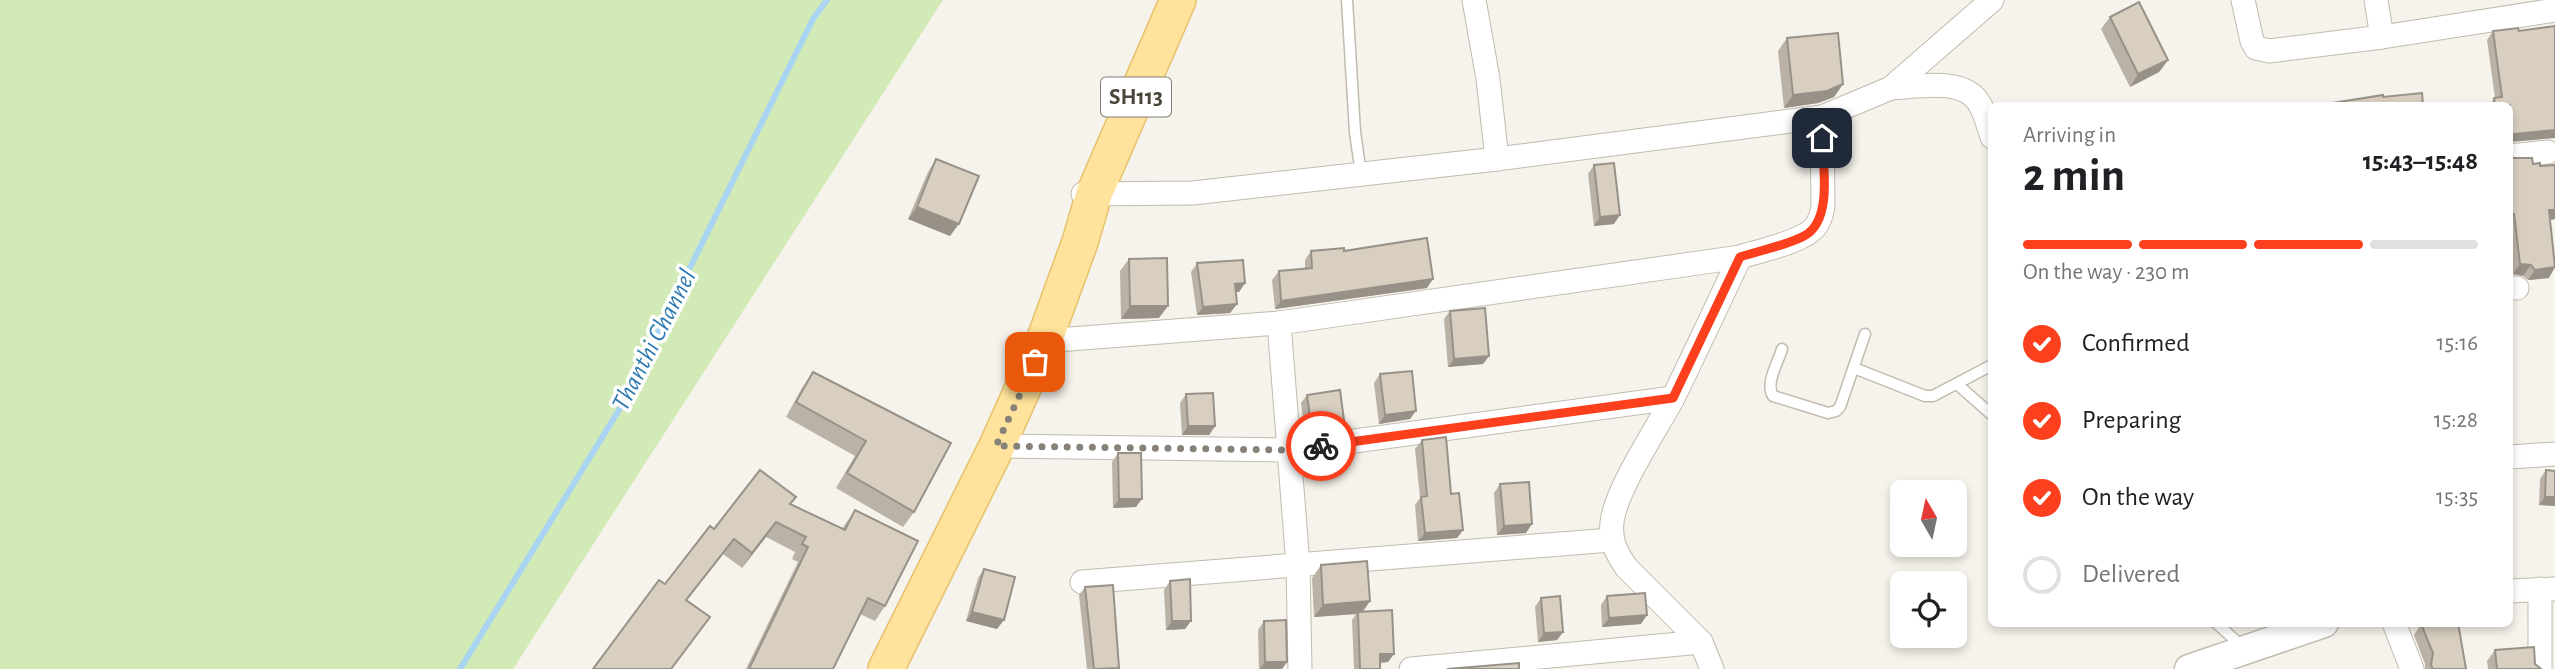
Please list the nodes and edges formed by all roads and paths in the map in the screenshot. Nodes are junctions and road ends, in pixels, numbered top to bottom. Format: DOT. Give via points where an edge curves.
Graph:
graph roads {
  1 [pos="1159,0"];
  2 [pos="1178,0"];
  3 [pos="1347,0"];
  4 [pos="1474,0"];
  5 [pos="1991,0"];
  6 [pos="2243,0"];
  7 [pos="2376,0"];
  8 [pos="2555,10"];
  9 [pos="2382,37"];
  10 [pos="1891,88"];
  11 [pos="1822,117"];
  12 [pos="1988,126"];
  13 [pos="2548,152"];
  14 [pos="2513,156"];
  15 [pos="1497,159"];
  16 [pos="1361,174"];
  17 [pos="1087,194"];
  18 [pos="1740,257"];
  19 [pos="1279,323"];
  20 [pos="1865,334"];
  21 [pos="1044,341"];
  22 [pos="1782,349"];
  23 [pos="1988,367"];
  24 [pos="1854,368"];
  25 [pos="1957,384"];
  26 [pos="1673,398"];
  27 [pos="1988,411"];
  28 [pos="996,446"];
  29 [pos="1288,450"];
  30 [pos="2555,454"];
  31 [pos="2513,457"];
  32 [pos="1611,540"];
  33 [pos="1298,565"];
  34 [pos="1082,582"];
  35 [pos="2548,589"];
  36 [pos="2513,591"];
  37 [pos="2220,627"];
  38 [pos="2312,627"];
  39 [pos="2396,627"];
  40 [pos="1701,642"];
  41 [pos="2245,650"];
  42 [pos="867,669"];
  43 [pos="886,669"];
  44 [pos="1300,669"];
  45 [pos="1411,669"];
  46 [pos="1712,669"];
  47 [pos="2189,669"];
  48 [pos="2412,669"];
  49 [pos="2540,669"];
  1 -- 17 [label="main road, SH113"];
  2 -- 17 [label="main road, SH113"];
  3 -- 16 [label="lane"];
  4 -- 15 [label="street"];
  5 -- 10 [label="street"];
  6 -- 9 [label="street" via="2252,41 2262,50"];
  7 -- 9 [label="street"];
  8 -- 9 [label="street"];
  10 -- 11 [label="street"];
  10 -- 12 [label="street" via="1964,90 1980,105"];
  11 -- 15 [label="street"];
  11 -- 18 [label="street" via="1821,218 1803,236"];
  13 -- 14 [label="street"];
  15 -- 16 [label="street"];
  16 -- 17 [label="street" via="1193,193"];
  17 -- 21 [label="main road, SH113" via="1080,242"];
  17 -- 42 [label="main road, SH113" via="973,458"];
  18 -- 19 [label="street"];
  18 -- 26 [label="street"];
  19 -- 21 [label="street"];
  19 -- 29 [label="street"];
  20 -- 24 [label="lane"];
  21 -- 28 [label="main road, SH113"];
  22 -- 24 [label="lane" via="1771,393 1823,413 1840,407"];
  23 -- 25 [label="lane"];
  24 -- 25 [label="lane" via="1925,396"];
  25 -- 27 [label="lane"];
  26 -- 29 [label="street"];
  26 -- 32 [label="street" via="1615,509"];
  28 -- 29 [label="street"];
  28 -- 43 [label="main road, SH113"];
  29 -- 33 [label="street"];
  30 -- 31 [label="street"];
  32 -- 33 [label="street"];
  32 -- 40 [label="street" via="1626,566"];
  33 -- 34 [label="street"];
  33 -- 44 [label="street"];
  35 -- 36 [label="street"];
  35 -- 49 [label="street"];
  37 -- 41 [label="lane"];
  38 -- 41 [label="street"];
  39 -- 48 [label="street"];
  40 -- 45 [label="street"];
  40 -- 46 [label="street"];
  41 -- 47 [label="street"];
}
